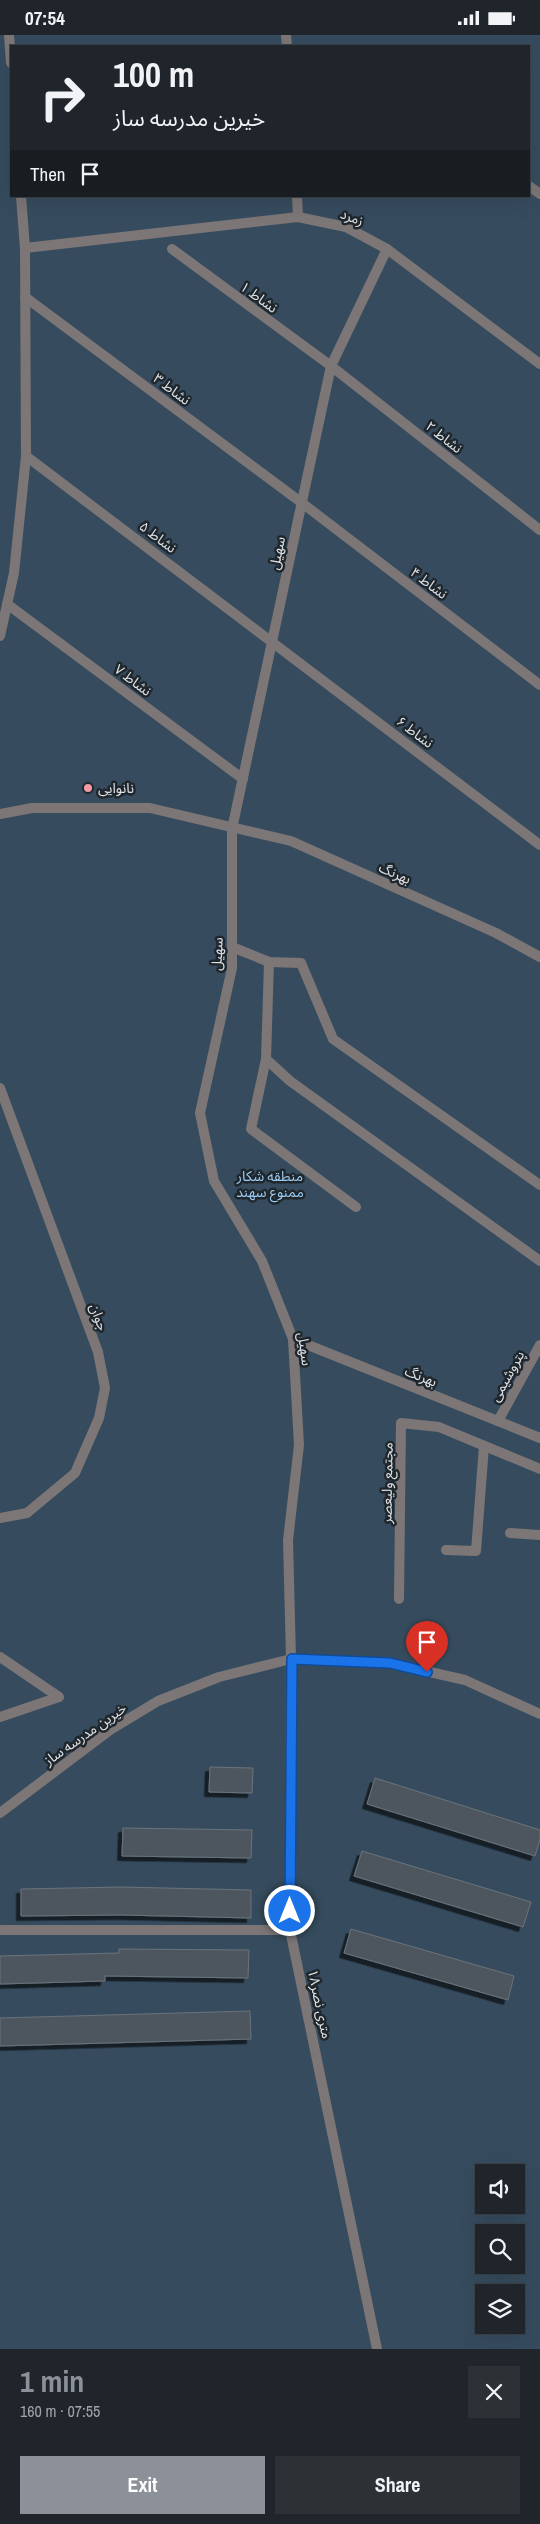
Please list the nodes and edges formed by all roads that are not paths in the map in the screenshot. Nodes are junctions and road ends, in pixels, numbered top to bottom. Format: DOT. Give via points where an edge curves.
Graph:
graph roads {
  1 [pos="9,35"];
  2 [pos="10,49"];
  3 [pos="21,197"];
  4 [pos="297,197"];
  5 [pos="298,217"];
  6 [pos="25,248"];
  7 [pos="172,249"];
  8 [pos="387,249"];
  9 [pos="25,297"];
  10 [pos="540,364"];
  11 [pos="331,366"];
  12 [pos="26,456"];
  13 [pos="302,503"];
  14 [pos="540,530"];
  15 [pos="7,604"];
  16 [pos="0,636"];
  17 [pos="273,641"];
  18 [pos="540,685"];
  19 [pos="243,779"];
  20 [pos="0,814"];
  21 [pos="232,829"];
  22 [pos="540,845"];
  23 [pos="232,947"];
  24 [pos="540,957"];
  25 [pos="269,961"];
  26 [pos="266,1059"];
  27 [pos="0,1088"];
  28 [pos="540,1185"];
  29 [pos="356,1207"];
  30 [pos="540,1261"];
  31 [pos="293,1339"];
  32 [pos="540,1345"];
  33 [pos="498,1421"];
  34 [pos="540,1438"];
  35 [pos="484,1446"];
  36 [pos="540,1469"];
  37 [pos="0,1518"];
  38 [pos="510,1533"];
  39 [pos="540,1535"];
  40 [pos="446,1550"];
  41 [pos="399,1599"];
  42 [pos="0,1657"];
  43 [pos="292,1659"];
  44 [pos="540,1714"];
  45 [pos="0,1717"];
  46 [pos="0,1813"];
  47 [pos="0,1930"];
  48 [pos="290,1930"];
  49 [pos="377,2349"];
  1 -- 2 [label="street"];
  3 -- 6 [label="street"];
  4 -- 5 [label="street"];
  5 -- 6 [label="street, زمرد"];
  5 -- 8 [label="street, زمرد" via="346,227"];
  6 -- 9 [label="street"];
  7 -- 11 [label="street, نشاط ۱"];
  8 -- 10 [label="street, زمرد"];
  8 -- 11 [label="street, سهیل"];
  9 -- 12 [label="street"];
  9 -- 13 [label="street, نشاط ۳"];
  11 -- 13 [label="street, سهیل"];
  11 -- 14 [label="street, نشاط ۲"];
  12 -- 15 [label="street" via="14,573"];
  12 -- 17 [label="street, نشاط ۵"];
  13 -- 17 [label="street, سهیل"];
  13 -- 18 [label="street, نشاط ۴"];
  15 -- 16 [label="street"];
  15 -- 19 [label="street, نشاط ۷"];
  17 -- 19 [label="street, سهیل"];
  17 -- 22 [label="street, نشاط ۶"];
  19 -- 21 [label="street, سهیل"];
  20 -- 21 [label="street, بهرنگ" via="32,808 150,809"];
  21 -- 23 [label="street, سهیل"];
  21 -- 24 [label="street, بهرنگ" via="291,841 496,933"];
  23 -- 25 [label="street"];
  23 -- 31 [label="street, سهیل" via="232,968 200,1113 214,1181 262,1261"];
  25 -- 26 [label="street"];
  25 -- 28 [label="street" via="302,963 333,1039"];
  26 -- 29 [label="street" via="251,1129"];
  26 -- 30 [label="street" via="290,1081"];
  27 -- 37 [label="street, جوان" via="98,1352 106,1388 99,1418 75,1473 27,1513"];
  31 -- 33 [label="street, بهرنگ"];
  31 -- 43 [label="street, سهیل" via="299,1445 288,1540"];
  32 -- 33 [label="street, پتروشیمی"];
  33 -- 34 [label="street, بهرنگ"];
  35 -- 36 [label="street, مجتمع ولیعصر"];
  35 -- 40 [label="street" via="476,1551"];
  35 -- 41 [label="street, مجتمع ولیعصر" via="439,1427 401,1423"];
  38 -- 39 [label="street"];
  42 -- 45 [label="street" via="59,1697"];
  43 -- 44 [label="street, خیرین مدرسه ساز" via="390,1663 464,1681"];
  43 -- 46 [label="street, خیرین مدرسه ساز" via="219,1677 158,1701 110,1730"];
  43 -- 48 [label="street, ۱۸متری نصر"];
  47 -- 48 [label="street"];
  48 -- 49 [label="street, ۱۸متری نصر"];
}
